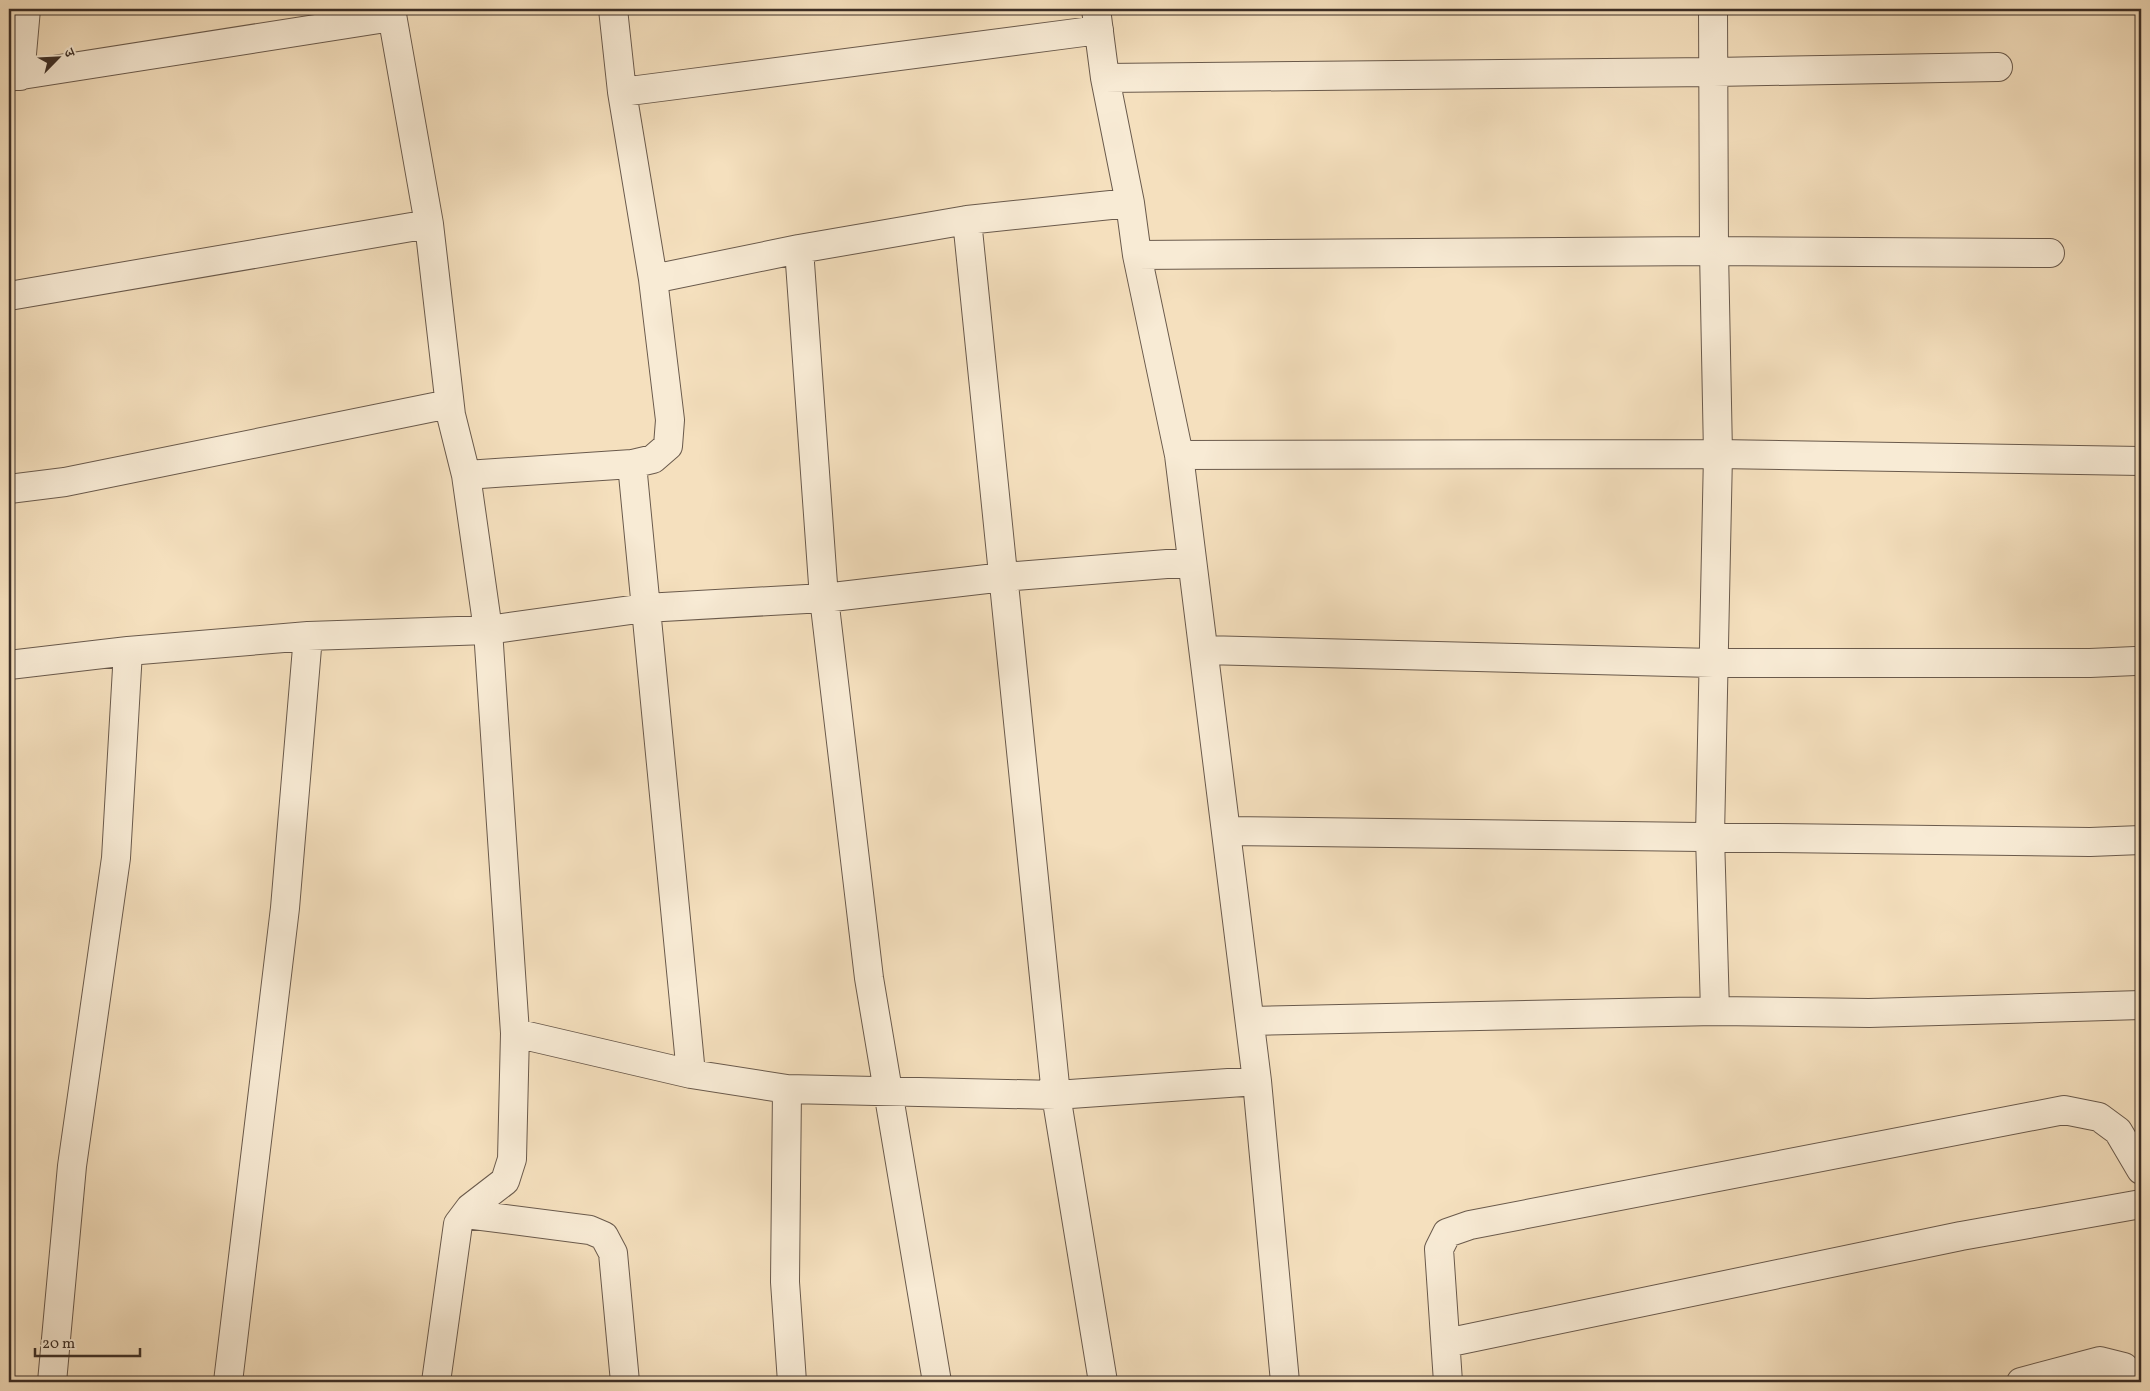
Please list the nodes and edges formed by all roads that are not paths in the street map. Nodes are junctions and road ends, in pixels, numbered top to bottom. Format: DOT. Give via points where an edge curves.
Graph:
graph roads {
  1 [pos="26,9"];
  2 [pos="613,9"];
  3 [pos="1714,9"];
  4 [pos="392,13"];
  5 [pos="1098,19"];
  6 [pos="1998,66"];
  7 [pos="1714,72"];
  8 [pos="14,76"];
  9 [pos="1105,78"];
  10 [pos="622,92"];
  11 [pos="1130,203"];
  12 [pos="967,220"];
  13 [pos="429,224"];
  14 [pos="799,249"];
  15 [pos="1714,251"];
  16 [pos="2050,253"];
  17 [pos="1137,255"];
  18 [pos="653,279"];
  19 [pos="9,296"];
  20 [pos="450,404"];
  21 [pos="1718,454"];
  22 [pos="1179,455"];
  23 [pos="2141,461"];
  24 [pos="632,464"];
  25 [pos="466,474"];
  26 [pos="9,489"];
  27 [pos="1192,562"];
  28 [pos="1004,577"];
  29 [pos="824,598"];
  30 [pos="645,608"];
  31 [pos="488,630"];
  32 [pos="308,636"];
  33 [pos="1204,650"];
  34 [pos="128,651"];
  35 [pos="2135,661"];
  36 [pos="1713,662"];
  37 [pos="9,665"];
  38 [pos="1226,831"];
  39 [pos="1710,836"];
  40 [pos="2141,840"];
  41 [pos="2141,1005"];
  42 [pos="1715,1011"];
  43 [pos="1250,1021"];
  44 [pos="516,1033"];
  45 [pos="691,1074"];
  46 [pos="1257,1081"];
  47 [pos="787,1089"];
  48 [pos="890,1092"];
  49 [pos="1056,1095"];
  50 [pos="2141,1170"];
  51 [pos="2141,1204"];
  52 [pos="466,1214"];
  53 [pos="1446,1343"];
  54 [pos="52,1382"];
  55 [pos="228,1382"];
  56 [pos="436,1382"];
  57 [pos="625,1382"];
  58 [pos="792,1382"];
  59 [pos="937,1382"];
  60 [pos="1103,1382"];
  61 [pos="1285,1382"];
  62 [pos="1448,1382"];
  63 [pos="2022,1382"];
  64 [pos="2133,1382"];
  1 -- 8 [label="street"];
  2 -- 10 [label="street"];
  3 -- 7 [label="street"];
  4 -- 8 [label="street"];
  4 -- 13 [label="street"];
  5 -- 9 [label="street"];
  5 -- 10 [label="street"];
  6 -- 7 [label="street"];
  7 -- 9 [label="street"];
  7 -- 15 [label="street"];
  9 -- 11 [label="street"];
  10 -- 18 [label="street"];
  11 -- 12 [label="street"];
  11 -- 17 [label="street"];
  12 -- 14 [label="street"];
  12 -- 28 [label="street"];
  13 -- 19 [label="street"];
  13 -- 20 [label="street"];
  14 -- 18 [label="street"];
  14 -- 29 [label="street"];
  15 -- 16 [label="street"];
  15 -- 17 [label="street"];
  15 -- 21 [label="street"];
  17 -- 22 [label="street"];
  18 -- 24 [label="street" via="670,420 668,446 653,459"];
  20 -- 25 [label="street"];
  20 -- 26 [label="street" via="65,482"];
  21 -- 22 [label="street"];
  21 -- 23 [label="street"];
  21 -- 36 [label="street"];
  22 -- 27 [label="street"];
  24 -- 25 [label="street"];
  24 -- 30 [label="street"];
  25 -- 31 [label="street"];
  27 -- 28 [label="street"];
  27 -- 33 [label="street"];
  28 -- 29 [label="street"];
  28 -- 49 [label="street"];
  29 -- 30 [label="street"];
  29 -- 48 [label="street" via="869,978"];
  30 -- 31 [label="street"];
  30 -- 45 [label="street"];
  31 -- 32 [label="street"];
  31 -- 44 [label="street"];
  32 -- 34 [label="street"];
  32 -- 55 [label="street" via="285,908"];
  33 -- 36 [label="street"];
  33 -- 38 [label="street"];
  34 -- 37 [label="street"];
  34 -- 54 [label="street" via="116,858 72,1166"];
  35 -- 36 [label="street"];
  36 -- 39 [label="street"];
  38 -- 39 [label="street"];
  38 -- 43 [label="street"];
  39 -- 40 [label="street"];
  39 -- 42 [label="street"];
  41 -- 42 [label="street" via="1869,1013"];
  42 -- 43 [label="street"];
  43 -- 46 [label="street"];
  44 -- 45 [label="street"];
  44 -- 52 [label="street" via="512,1158 505,1181"];
  45 -- 47 [label="street"];
  46 -- 49 [label="street"];
  46 -- 61 [label="street"];
  47 -- 48 [label="street"];
  47 -- 58 [label="street" via="785,1282"];
  48 -- 49 [label="street"];
  48 -- 59 [label="street"];
  49 -- 60 [label="street"];
  50 -- 53 [label="street" via="2118,1131 2098,1117 2064,1110 1470,1225 1447,1233 1439,1249"];
  51 -- 53 [label="street" via="1961,1236"];
  52 -- 56 [label="street" via="458,1224"];
  52 -- 57 [label="street" via="590,1230 604,1236 614,1253"];
  53 -- 62 [label="street"];
  63 -- 64 [label="street" via="2100,1361 2124,1367"];
}
